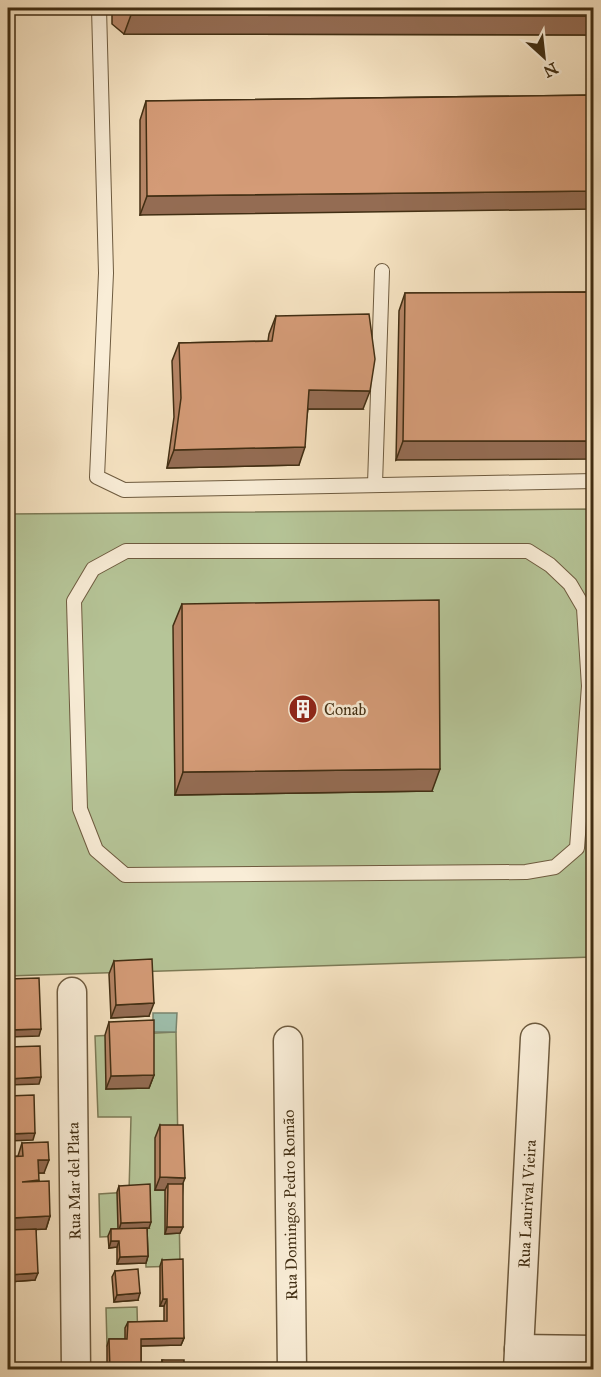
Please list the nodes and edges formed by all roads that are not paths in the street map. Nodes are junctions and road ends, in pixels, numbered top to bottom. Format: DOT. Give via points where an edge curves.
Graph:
graph roads {
  1 [pos="99,8"];
  2 [pos="382,271"];
  3 [pos="594,481"];
  4 [pos="375,484"];
  5 [pos="80,809"];
  6 [pos="72,992"];
  7 [pos="535,1038"];
  8 [pos="288,1041"];
  9 [pos="594,1350"];
  10 [pos="518,1359"];
  11 [pos="76,1370"];
  12 [pos="292,1370"];
  1 -- 4 [label="lane" via="106,273 97,477 124,490"];
  2 -- 4 [label="lane"];
  3 -- 4 [label="lane"];
  5 -- 5 [label="lane" via="96,850 125,875 526,872 555,867 578,848 589,686 584,608 570,584 528,551 126,551 93,569 74,601"];
  6 -- 11 [label="street, Rua Mar del Plata"];
  7 -- 10 [label="street, Rua Laurival Vieira"];
  8 -- 12 [label="street, Rua Domingos Pedro Romão"];
  9 -- 10 [label="street"];
}
